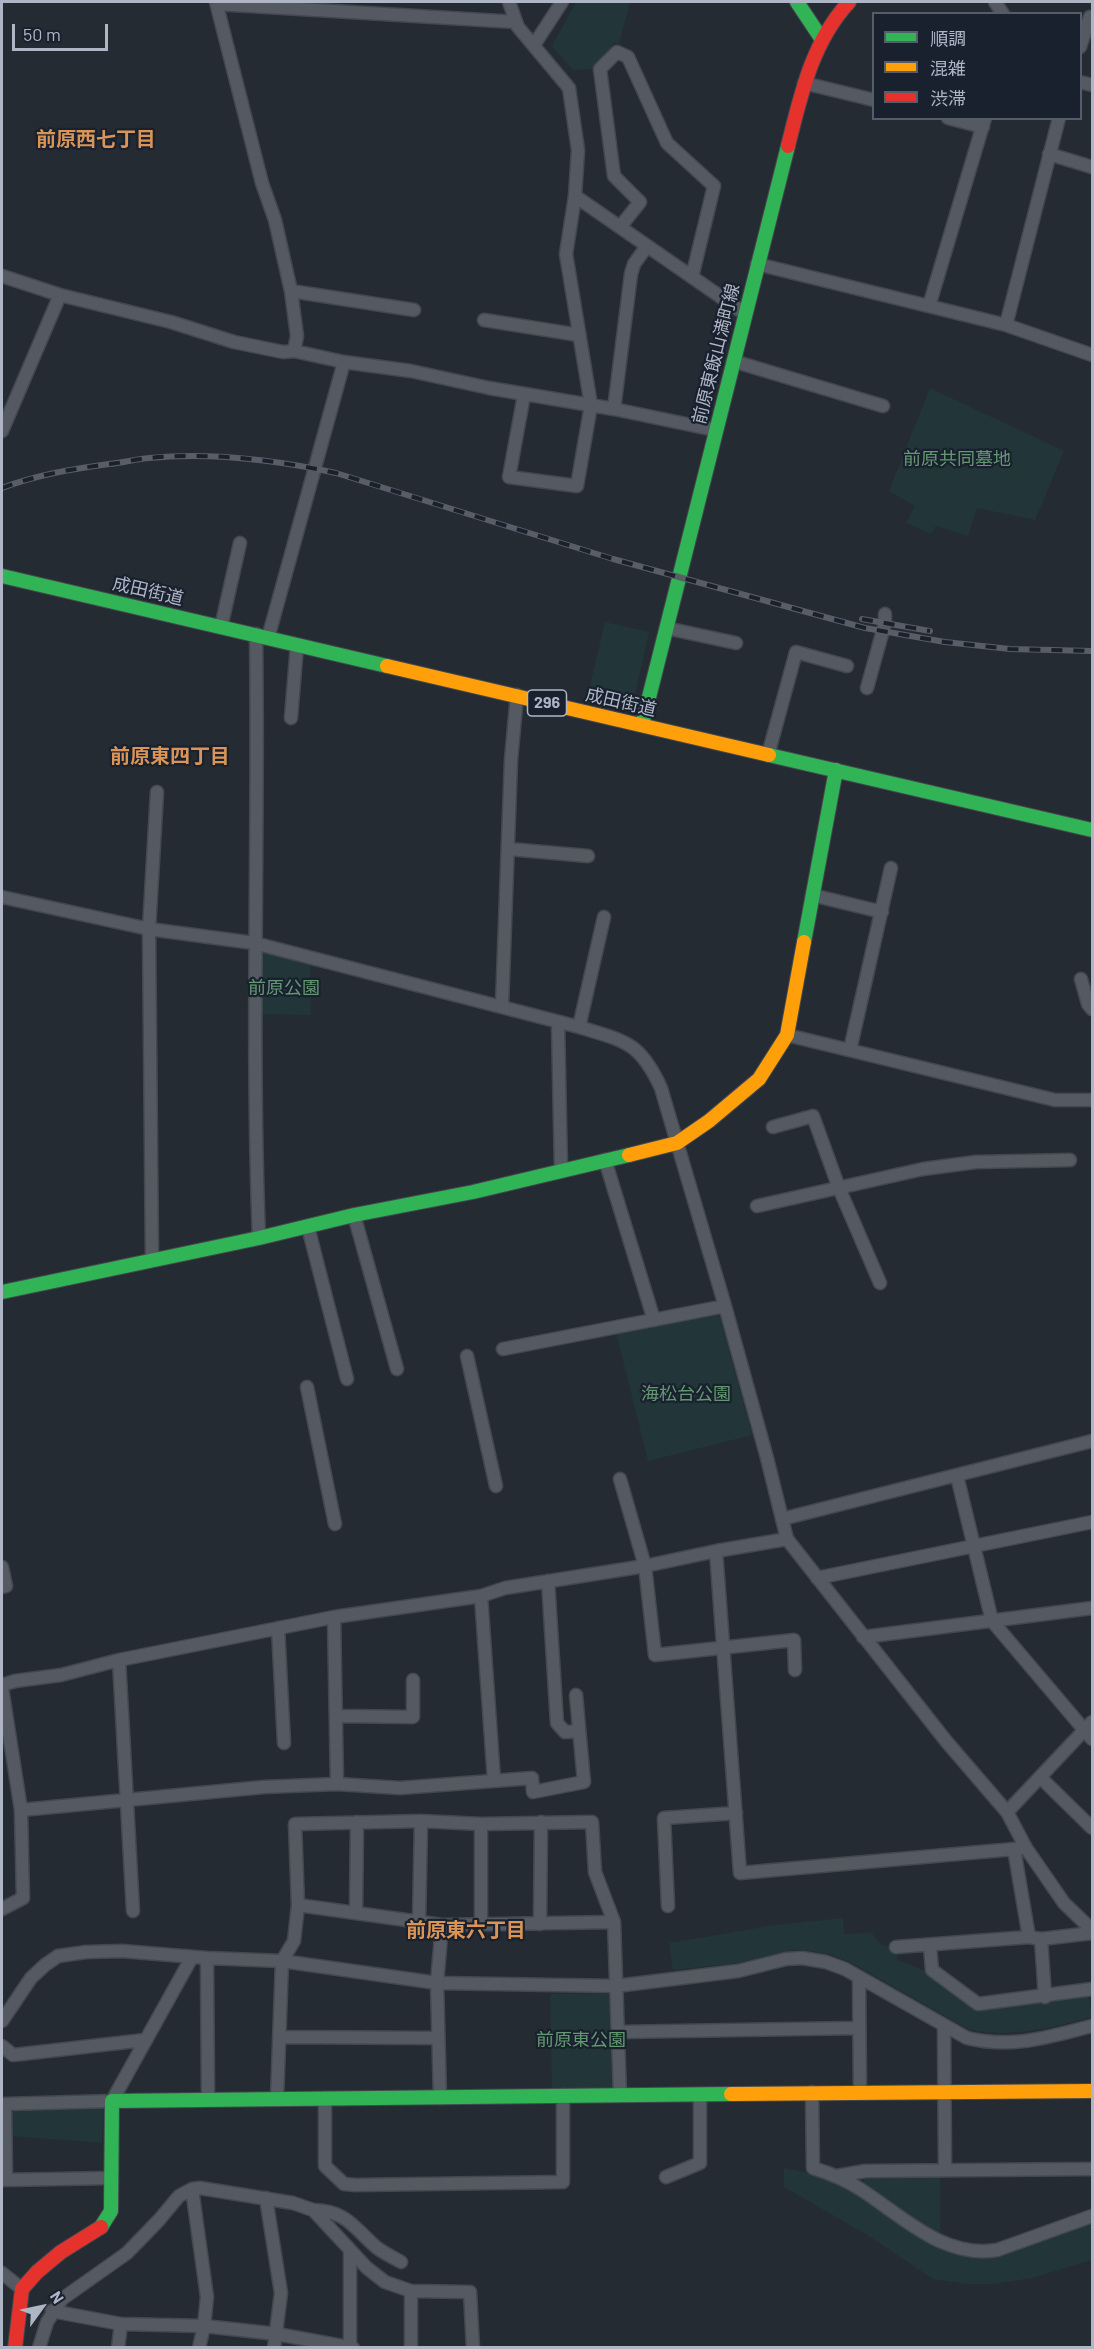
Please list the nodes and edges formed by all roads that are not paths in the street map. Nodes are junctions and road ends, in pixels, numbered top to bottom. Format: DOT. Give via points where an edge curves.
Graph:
graph roads {
  1 [pos="509,2"];
  2 [pos="562,2"];
  3 [pos="797,2"];
  4 [pos="849,2"];
  5 [pos="217,3"];
  6 [pos="1090,17"];
  7 [pos="516,22"];
  8 [pos="821,38"];
  9 [pos="1082,41"];
  10 [pos="534,45"];
  11 [pos="804,83"];
  12 [pos="872,100"];
  13 [pos="962,120"];
  14 [pos="1058,120"];
  15 [pos="984,123"];
  16 [pos="1049,154"];
  17 [pos="1092,167"];
  18 [pos="575,196"];
  19 [pos="620,227"];
  20 [pos="647,246"];
  21 [pos="757,264"];
  22 [pos="2,276"];
  23 [pos="692,277"];
  24 [pos="291,291"];
  25 [pos="60,295"];
  26 [pos="929,306"];
  27 [pos="414,310"];
  28 [pos="744,313"];
  29 [pos="484,320"];
  30 [pos="1006,325"];
  31 [pos="579,335"];
  32 [pos="294,351"];
  33 [pos="1092,355"];
  34 [pos="733,361"];
  35 [pos="344,362"];
  36 [pos="524,395"];
  37 [pos="591,405"];
  38 [pos="883,405"];
  39 [pos="614,409"];
  40 [pos="715,430"];
  41 [pos="2,431"];
  42 [pos="240,543"];
  43 [pos="2,576"];
  44 [pos="885,614"];
  45 [pos="221,627"];
  46 [pos="666,628"];
  47 [pos="262,636"];
  48 [pos="736,643"];
  49 [pos="297,645"];
  50 [pos="847,666"];
  51 [pos="867,688"];
  52 [pos="518,695"];
  53 [pos="291,718"];
  54 [pos="642,725"];
  55 [pos="768,755"];
  56 [pos="836,770"];
  57 [pos="157,792"];
  58 [pos="1092,830"];
  59 [pos="509,849"];
  60 [pos="588,856"];
  61 [pos="891,868"];
  62 [pos="812,895"];
  63 [pos="2,897"];
  64 [pos="882,912"];
  65 [pos="604,917"];
  66 [pos="149,929"];
  67 [pos="255,943"];
  68 [pos="1082,979"];
  69 [pos="502,1005"];
  70 [pos="1092,1008"];
  71 [pos="558,1023"];
  72 [pos="579,1027"];
  73 [pos="787,1035"];
  74 [pos="850,1050"];
  75 [pos="1092,1100"];
  76 [pos="773,1127"];
  77 [pos="677,1143"];
  78 [pos="605,1160"];
  79 [pos="1070,1160"];
  80 [pos="561,1171"];
  81 [pos="839,1188"];
  82 [pos="757,1206"];
  83 [pos="354,1215"];
  84 [pos="308,1227"];
  85 [pos="259,1238"];
  86 [pos="152,1259"];
  87 [pos="880,1283"];
  88 [pos="2,1292"];
  89 [pos="725,1306"];
  90 [pos="654,1320"];
  91 [pos="503,1349"];
  92 [pos="467,1356"];
  93 [pos="397,1370"];
  94 [pos="347,1379"];
  95 [pos="307,1387"];
  96 [pos="1092,1441"];
  97 [pos="957,1476"];
  98 [pos="620,1479"];
  99 [pos="496,1486"];
  100 [pos="782,1519"];
  101 [pos="1092,1522"];
  102 [pos="335,1524"];
  103 [pos="787,1539"];
  104 [pos="973,1545"];
  105 [pos="716,1551"];
  106 [pos="645,1566"];
  107 [pos="2,1567"];
  108 [pos="817,1578"];
  109 [pos="548,1581"];
  110 [pos="2,1587"];
  111 [pos="481,1596"];
  112 [pos="1092,1608"];
  113 [pos="334,1617"];
  114 [pos="992,1621"];
  115 [pos="278,1628"];
  116 [pos="863,1637"];
  117 [pos="724,1646"];
  118 [pos="119,1660"];
  119 [pos="795,1670"];
  120 [pos="413,1680"];
  121 [pos="2,1686"];
  122 [pos="576,1695"];
  123 [pos="337,1716"];
  124 [pos="579,1731"];
  125 [pos="1090,1731"];
  126 [pos="284,1743"];
  127 [pos="1040,1777"];
  128 [pos="494,1780"];
  129 [pos="337,1784"];
  130 [pos="126,1799"];
  131 [pos="21,1810"];
  132 [pos="1007,1812"];
  133 [pos="736,1813"];
  134 [pos="421,1821"];
  135 [pos="357,1822"];
  136 [pos="540,1822"];
  137 [pos="482,1824"];
  138 [pos="1092,1828"];
  139 [pos="1020,1849"];
  140 [pos="298,1905"];
  141 [pos="668,1906"];
  142 [pos="2,1909"];
  143 [pos="133,1911"];
  144 [pos="356,1913"];
  145 [pos="419,1922"];
  146 [pos="614,1922"];
  147 [pos="481,1924"];
  148 [pos="540,1924"];
  149 [pos="442,1925"];
  150 [pos="1092,1932"];
  151 [pos="1035,1938"];
  152 [pos="930,1946"];
  153 [pos="896,1947"];
  154 [pos="192,1957"];
  155 [pos="207,1958"];
  156 [pos="282,1961"];
  157 [pos="859,1977"];
  158 [pos="436,1983"];
  159 [pos="616,1986"];
  160 [pos="1092,1989"];
  161 [pos="1045,1997"];
  162 [pos="2,2021"];
  163 [pos="944,2025"];
  164 [pos="1092,2026"];
  165 [pos="858,2028"];
  166 [pos="617,2032"];
  167 [pos="279,2037"];
  168 [pos="437,2038"];
  169 [pos="145,2040"];
  170 [pos="2,2046"];
  171 [pos="944,2091"];
  172 [pos="1092,2091"];
  173 [pos="812,2092"];
  174 [pos="860,2093"];
  175 [pos="700,2094"];
  176 [pos="620,2095"];
  177 [pos="563,2096"];
  178 [pos="208,2098"];
  179 [pos="325,2098"];
  180 [pos="440,2098"];
  181 [pos="277,2099"];
  182 [pos="112,2101"];
  183 [pos="1092,2169"];
  184 [pos="945,2170"];
  185 [pos="837,2176"];
  186 [pos="666,2177"];
  187 [pos="111,2178"];
  188 [pos="4,2180"];
  189 [pos="192,2189"];
  190 [pos="266,2198"];
  191 [pos="313,2210"];
  192 [pos="1092,2216"];
  193 [pos="350,2250"];
  194 [pos="401,2262"];
  195 [pos="2,2273"];
  196 [pos="22,2289"];
  197 [pos="411,2291"];
  198 [pos="52,2311"];
  199 [pos="121,2324"];
  200 [pos="204,2326"];
  201 [pos="277,2334"];
  202 [pos="351,2347"];
  203 [pos="15,2348"];
  204 [pos="39,2348"];
  205 [pos="118,2348"];
  206 [pos="199,2348"];
  207 [pos="274,2348"];
  208 [pos="411,2348"];
  209 [pos="473,2348"];
  1 -- 7 [label="street"];
  2 -- 10 [label="street"];
  3 -- 8 [label="main road"];
  4 -- 8 [label="main road, 前原東飯山満町線"];
  5 -- 7 [label="street"];
  5 -- 24 [label="street"];
  6 -- 9 [label="street"];
  7 -- 10 [label="street"];
  8 -- 11 [label="main road, 前原東飯山満町線"];
  10 -- 18 [label="street" via="569,88 578,150"];
  11 -- 12 [label="street"];
  11 -- 21 [label="main road, 前原東飯山満町線"];
  13 -- 15 [label="street"];
  14 -- 16 [label="street"];
  15 -- 26 [label="street"];
  16 -- 17 [label="street"];
  16 -- 30 [label="street"];
  18 -- 19 [label="street"];
  18 -- 31 [label="street" via="566,254"];
  19 -- 20 [label="street"];
  19 -- 23 [label="street" via="640,202 614,176 600,69 620,51 628,57 667,143 714,186"];
  20 -- 23 [label="street"];
  20 -- 39 [label="street" via="630,274"];
  21 -- 26 [label="street"];
  21 -- 28 [label="main road, 前原東飯山満町線"];
  22 -- 25 [label="street"];
  23 -- 28 [label="street"];
  24 -- 27 [label="street"];
  24 -- 32 [label="street" via="297,336"];
  25 -- 32 [label="street" via="234,342"];
  25 -- 41 [label="street"];
  26 -- 30 [label="street"];
  28 -- 34 [label="main road, 前原東飯山満町線"];
  29 -- 31 [label="street"];
  30 -- 33 [label="street"];
  31 -- 37 [label="street"];
  32 -- 35 [label="street"];
  34 -- 38 [label="street"];
  34 -- 40 [label="main road, 前原東飯山満町線"];
  35 -- 36 [label="street" via="411,371"];
  35 -- 47 [label="street"];
  36 -- 37 [label="street"];
  36 -- 37 [label="street" via="509,477 577,486"];
  37 -- 39 [label="street"];
  39 -- 40 [label="street"];
  40 -- 46 [label="main road, 前原東飯山満町線"];
  42 -- 45 [label="street"];
  43 -- 45 [label="main road, 成田街道 / 296"];
  44 -- 51 [label="street"];
  45 -- 47 [label="main road, 成田街道 / 296"];
  46 -- 48 [label="street"];
  46 -- 54 [label="main road, 前原東飯山満町線"];
  47 -- 49 [label="main road, 成田街道 / 296"];
  47 -- 67 [label="street"];
  49 -- 52 [label="main road, 成田街道 / 296"];
  49 -- 53 [label="street"];
  50 -- 55 [label="street" via="796,652"];
  52 -- 54 [label="main road, 成田街道 / 296"];
  52 -- 59 [label="street" via="511,760"];
  54 -- 55 [label="main road, 成田街道 / 296"];
  55 -- 56 [label="main road, 成田街道 / 296"];
  56 -- 58 [label="main road, 成田街道 / 296"];
  56 -- 62 [label="main road"];
  57 -- 66 [label="street"];
  59 -- 60 [label="street"];
  59 -- 69 [label="street"];
  61 -- 64 [label="street"];
  62 -- 64 [label="street"];
  62 -- 73 [label="main road"];
  63 -- 66 [label="street"];
  64 -- 74 [label="street"];
  65 -- 72 [label="street"];
  66 -- 67 [label="street"];
  66 -- 86 [label="street"];
  67 -- 69 [label="street"];
  67 -- 85 [label="street"];
  68 -- 70 [label="street"];
  69 -- 71 [label="street"];
  71 -- 72 [label="street"];
  71 -- 80 [label="street"];
  72 -- 77 [label="street" via="626,1043 641,1055 660,1088"];
  73 -- 74 [label="street"];
  73 -- 77 [label="main road" via="759,1078"];
  74 -- 75 [label="street" via="1055,1100"];
  76 -- 81 [label="street" via="813,1116"];
  77 -- 78 [label="main road"];
  77 -- 89 [label="street"];
  78 -- 80 [label="main road"];
  78 -- 90 [label="street"];
  79 -- 81 [label="street" via="976,1162 923,1169"];
  80 -- 83 [label="main road"];
  81 -- 82 [label="street"];
  81 -- 87 [label="street"];
  83 -- 84 [label="main road"];
  83 -- 93 [label="street"];
  84 -- 85 [label="main road"];
  84 -- 94 [label="street"];
  85 -- 86 [label="main road"];
  86 -- 88 [label="main road"];
  89 -- 90 [label="street"];
  89 -- 100 [label="street"];
  90 -- 91 [label="street"];
  92 -- 99 [label="street"];
  95 -- 102 [label="street"];
  96 -- 97 [label="street"];
  97 -- 100 [label="street"];
  97 -- 104 [label="street"];
  98 -- 106 [label="street"];
  100 -- 103 [label="street"];
  101 -- 104 [label="street"];
  103 -- 105 [label="street"];
  103 -- 108 [label="street"];
  104 -- 108 [label="street"];
  104 -- 114 [label="street"];
  105 -- 106 [label="street"];
  105 -- 117 [label="street"];
  106 -- 109 [label="street"];
  106 -- 117 [label="street" via="655,1655"];
  107 -- 110 [label="street" via="6,1586"];
  108 -- 116 [label="street"];
  109 -- 111 [label="street"];
  109 -- 124 [label="street" via="557,1723 565,1732"];
  111 -- 113 [label="street"];
  111 -- 128 [label="street"];
  112 -- 114 [label="street"];
  113 -- 115 [label="street"];
  113 -- 123 [label="street"];
  114 -- 116 [label="street"];
  114 -- 125 [label="street"];
  115 -- 118 [label="street"];
  115 -- 126 [label="street"];
  116 -- 132 [label="street"];
  117 -- 119 [label="street" via="794,1641"];
  117 -- 133 [label="street"];
  118 -- 121 [label="street"];
  118 -- 130 [label="street"];
  120 -- 123 [label="street" via="412,1718"];
  121 -- 131 [label="street"];
  122 -- 124 [label="street"];
  123 -- 129 [label="street"];
  124 -- 128 [label="street" via="584,1782 533,1792 532,1778"];
  125 -- 127 [label="street"];
  127 -- 132 [label="street"];
  127 -- 138 [label="street"];
  128 -- 129 [label="street" via="400,1788"];
  129 -- 130 [label="street" via="264,1786"];
  130 -- 131 [label="street"];
  130 -- 143 [label="street"];
  131 -- 142 [label="street" via="23,1898"];
  132 -- 139 [label="street"];
  133 -- 139 [label="street" via="740,1873"];
  133 -- 141 [label="street" via="664,1818"];
  134 -- 135 [label="street"];
  134 -- 137 [label="street"];
  134 -- 145 [label="street"];
  135 -- 140 [label="street" via="295,1824"];
  135 -- 144 [label="street"];
  136 -- 137 [label="street"];
  136 -- 146 [label="street" via="592,1822 595,1872"];
  136 -- 148 [label="street"];
  137 -- 147 [label="street"];
  139 -- 150 [label="street"];
  139 -- 151 [label="street"];
  140 -- 144 [label="street"];
  140 -- 156 [label="street" via="294,1941"];
  144 -- 145 [label="street"];
  145 -- 149 [label="street"];
  146 -- 148 [label="street"];
  146 -- 159 [label="street"];
  147 -- 148 [label="street"];
  147 -- 149 [label="street"];
  149 -- 158 [label="street"];
  150 -- 151 [label="street"];
  151 -- 152 [label="street"];
  151 -- 161 [label="street"];
  152 -- 153 [label="street"];
  152 -- 161 [label="street" via="933,1970 978,2004"];
  154 -- 155 [label="street"];
  154 -- 162 [label="street" via="122,1951 58,1956 32,1978"];
  154 -- 169 [label="street"];
  155 -- 156 [label="street"];
  155 -- 178 [label="street"];
  156 -- 158 [label="street"];
  156 -- 167 [label="street"];
  157 -- 159 [label="street" via="826,1962 802,1958 738,1971"];
  157 -- 163 [label="street"];
  157 -- 165 [label="street"];
  158 -- 159 [label="street"];
  158 -- 168 [label="street"];
  159 -- 166 [label="street"];
  160 -- 161 [label="street"];
  163 -- 164 [label="street" via="967,2037 1009,2044"];
  163 -- 171 [label="street"];
  165 -- 166 [label="street"];
  165 -- 174 [label="street"];
  166 -- 176 [label="street"];
  167 -- 168 [label="street"];
  167 -- 181 [label="street"];
  168 -- 180 [label="street"];
  169 -- 170 [label="street" via="13,2055"];
  169 -- 182 [label="street"];
  171 -- 172 [label="main road"];
  171 -- 174 [label="main road"];
  171 -- 184 [label="street"];
  173 -- 174 [label="main road"];
  173 -- 175 [label="main road"];
  173 -- 185 [label="street" via="813,2168"];
  175 -- 176 [label="main road"];
  175 -- 186 [label="street" via="700,2163"];
  176 -- 177 [label="main road"];
  177 -- 179 [label="street" via="563,2182 356,2185 344,2184 325,2166"];
  177 -- 180 [label="main road"];
  178 -- 181 [label="main road"];
  178 -- 182 [label="main road"];
  179 -- 180 [label="main road"];
  179 -- 181 [label="main road"];
  182 -- 187 [label="main road"];
  182 -- 188 [label="street" via="5,2104"];
  183 -- 184 [label="street"];
  184 -- 185 [label="street" via="865,2171"];
  185 -- 192 [label="street" via="922,2233 956,2247 987,2252"];
  187 -- 188 [label="street"];
  187 -- 196 [label="main road" via="111,2211 104,2224 61,2252"];
  189 -- 190 [label="street"];
  189 -- 198 [label="street" via="179,2196 127,2253 76,2288"];
  189 -- 200 [label="street" via="207,2297"];
  190 -- 191 [label="street"];
  190 -- 201 [label="street" via="281,2293"];
  191 -- 193 [label="street"];
  191 -- 194 [label="street" via="344,2217 378,2248"];
  193 -- 197 [label="street" via="385,2282"];
  193 -- 202 [label="street"];
  195 -- 196 [label="street"];
  196 -- 203 [label="main road"];
  197 -- 208 [label="street"];
  197 -- 209 [label="street" via="470,2292"];
  198 -- 199 [label="street"];
  198 -- 204 [label="street"];
  199 -- 200 [label="street"];
  199 -- 205 [label="street"];
  200 -- 201 [label="street"];
  200 -- 206 [label="street"];
  201 -- 202 [label="street"];
  201 -- 207 [label="street"];
}
